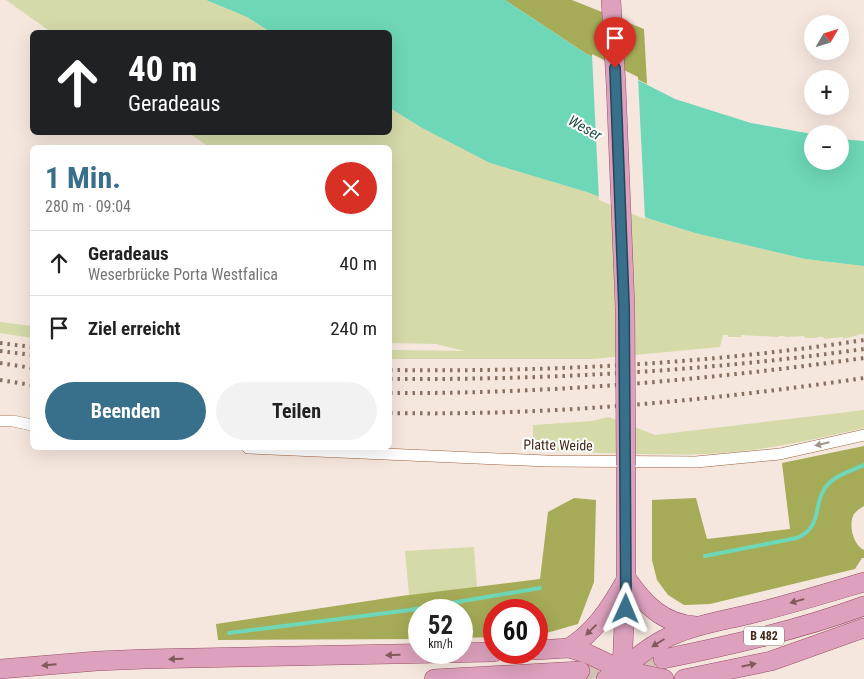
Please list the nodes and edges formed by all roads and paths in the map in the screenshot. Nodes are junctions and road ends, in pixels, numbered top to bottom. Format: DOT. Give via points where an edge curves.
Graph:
graph roads {
  1 [pos="610,0"];
  2 [pos="0,421"];
  3 [pos="30,425"];
  4 [pos="864,435"];
  5 [pos="294,450"];
  6 [pos="626,578"];
  7 [pos="864,582"];
  8 [pos="864,606"];
  9 [pos="700,626"];
  10 [pos="864,628"];
  11 [pos="569,648"];
  12 [pos="548,649"];
  13 [pos="483,652"];
  14 [pos="663,659"];
  15 [pos="0,669"];
  16 [pos="580,670"];
  17 [pos="622,670"];
  18 [pos="434,679"];
  19 [pos="606,679"];
  20 [pos="664,679"];
  21 [pos="684,679"];
  1 -- 6 [label="main road, bridge" via="624,288"];
  2 -- 3 [label="street"];
  4 -- 5 [label="street, Platte Weide, one-way" via="780,454 696,462 547,461"];
  6 -- 9 [label="main road" via="655,613 673,622"];
  6 -- 11 [label="main road, one-way" via="598,623"];
  6 -- 17 [label="main road"];
  7 -- 9 [label="main road, one-way"];
  8 -- 14 [label="main road, B 482" via="793,629"];
  9 -- 17 [label="main road, one-way" via="660,641"];
  21 -- 10 [label="main road, one-way" via="770,661"];
  11 -- 12 [label="main road"];
  11 -- 17 [label="main road"];
  13 -- 15 [label="main road, one-way" via="145,659"];
  16 -- 18 [label="main road"];
  17 -- 19 [label="main road"];
  17 -- 20 [label="main road"];
}
